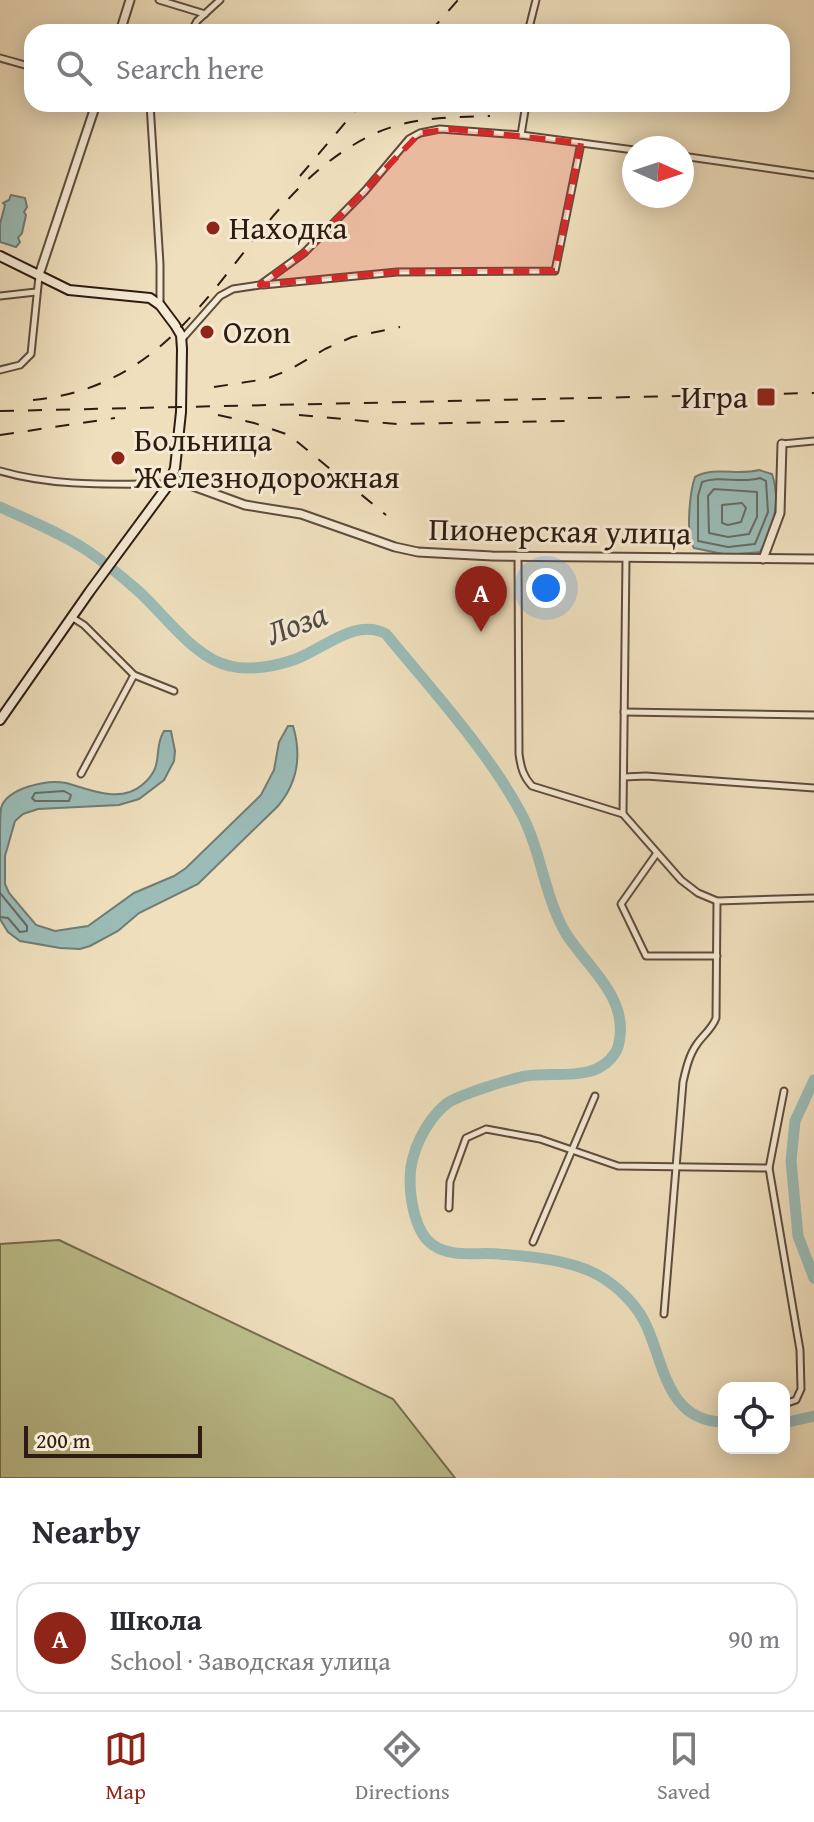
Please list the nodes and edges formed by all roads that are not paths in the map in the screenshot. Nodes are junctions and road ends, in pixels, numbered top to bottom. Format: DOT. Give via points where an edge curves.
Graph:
graph roads {
  1 [pos="130,0"];
  2 [pos="159,0"];
  3 [pos="220,0"];
  4 [pos="536,0"];
  5 [pos="205,14"];
  6 [pos="122,24"];
  7 [pos="197,24"];
  8 [pos="530,24"];
  9 [pos="0,58"];
  10 [pos="24,65"];
  11 [pos="93,112"];
  12 [pos="150,112"];
  13 [pos="525,112"];
  14 [pos="521,135"];
  15 [pos="581,143"];
  16 [pos="622,148"];
  17 [pos="694,158"];
  18 [pos="814,175"];
  19 [pos="0,256"];
  20 [pos="39,275"];
  21 [pos="260,285"];
  22 [pos="36,292"];
  23 [pos="0,296"];
  24 [pos="160,305"];
  25 [pos="182,339"];
  26 [pos="0,370"];
  27 [pos="814,441"];
  28 [pos="782,444"];
  29 [pos="0,471"];
  30 [pos="170,481"];
  31 [pos="518,557"];
  32 [pos="626,558"];
  33 [pos="763,559"];
  34 [pos="814,559"];
  35 [pos="73,618"];
  36 [pos="134,675"];
  37 [pos="174,691"];
  38 [pos="624,712"];
  39 [pos="814,715"];
  40 [pos="0,720"];
  41 [pos="81,774"];
  42 [pos="624,777"];
  43 [pos="814,788"];
  44 [pos="623,814"];
  45 [pos="657,853"];
  46 [pos="814,898"];
  47 [pos="717,901"];
  48 [pos="717,956"];
  49 [pos="784,1091"];
  50 [pos="595,1096"];
  51 [pos="571,1149"];
  52 [pos="676,1168"];
  53 [pos="769,1168"];
  54 [pos="449,1208"];
  55 [pos="533,1242"];
  56 [pos="664,1314"];
  57 [pos="790,1402"];
  1 -- 6 [label="street"];
  2 -- 5 [label="street"];
  3 -- 5 [label="street"];
  4 -- 8 [label="street"];
  5 -- 7 [label="street"];
  9 -- 10 [label="street"];
  11 -- 20 [label="street"];
  12 -- 24 [label="street"];
  13 -- 14 [label="street"];
  14 -- 15 [label="street"];
  14 -- 21 [label="street" via="440,129 415,135 304,253"];
  15 -- 16 [label="street"];
  15 -- 21 [label="street" via="555,271 397,272"];
  17 -- 18 [label="street"];
  19 -- 20 [label="main road"];
  20 -- 22 [label="street"];
  20 -- 24 [label="main road" via="69,290 143,296"];
  21 -- 25 [label="street" via="220,296"];
  22 -- 23 [label="street"];
  22 -- 26 [label="street" via="29,358"];
  24 -- 25 [label="main road"];
  25 -- 30 [label="main road" via="179,436"];
  27 -- 28 [label="street"];
  28 -- 33 [label="street" via="780,513"];
  29 -- 30 [label="street" via="66,483"];
  30 -- 31 [label="street, Пионерская улица" via="258,508 312,517 395,547 444,555"];
  30 -- 35 [label="main road"];
  31 -- 32 [label="street, Пионерская улица"];
  31 -- 44 [label="street" via="521,768 532,786"];
  32 -- 33 [label="street, Пионерская улица"];
  32 -- 38 [label="street"];
  33 -- 34 [label="street, Пионерская улица"];
  35 -- 36 [label="street"];
  35 -- 40 [label="main road"];
  36 -- 37 [label="street"];
  36 -- 41 [label="street"];
  38 -- 39 [label="street"];
  38 -- 42 [label="street"];
  42 -- 43 [label="street"];
  42 -- 44 [label="street"];
  44 -- 45 [label="street"];
  45 -- 47 [label="street" via="689,886"];
  45 -- 48 [label="street" via="621,904 646,956"];
  46 -- 47 [label="street"];
  47 -- 48 [label="street"];
  48 -- 52 [label="street" via="716,1018 686,1069"];
  49 -- 53 [label="street"];
  50 -- 51 [label="street"];
  51 -- 52 [label="street" via="618,1166"];
  51 -- 54 [label="street" via="486,1129 466,1138 450,1182"];
  51 -- 55 [label="street"];
  52 -- 53 [label="street"];
  52 -- 56 [label="street"];
  53 -- 57 [label="street" via="800,1350 801,1389"];
}
